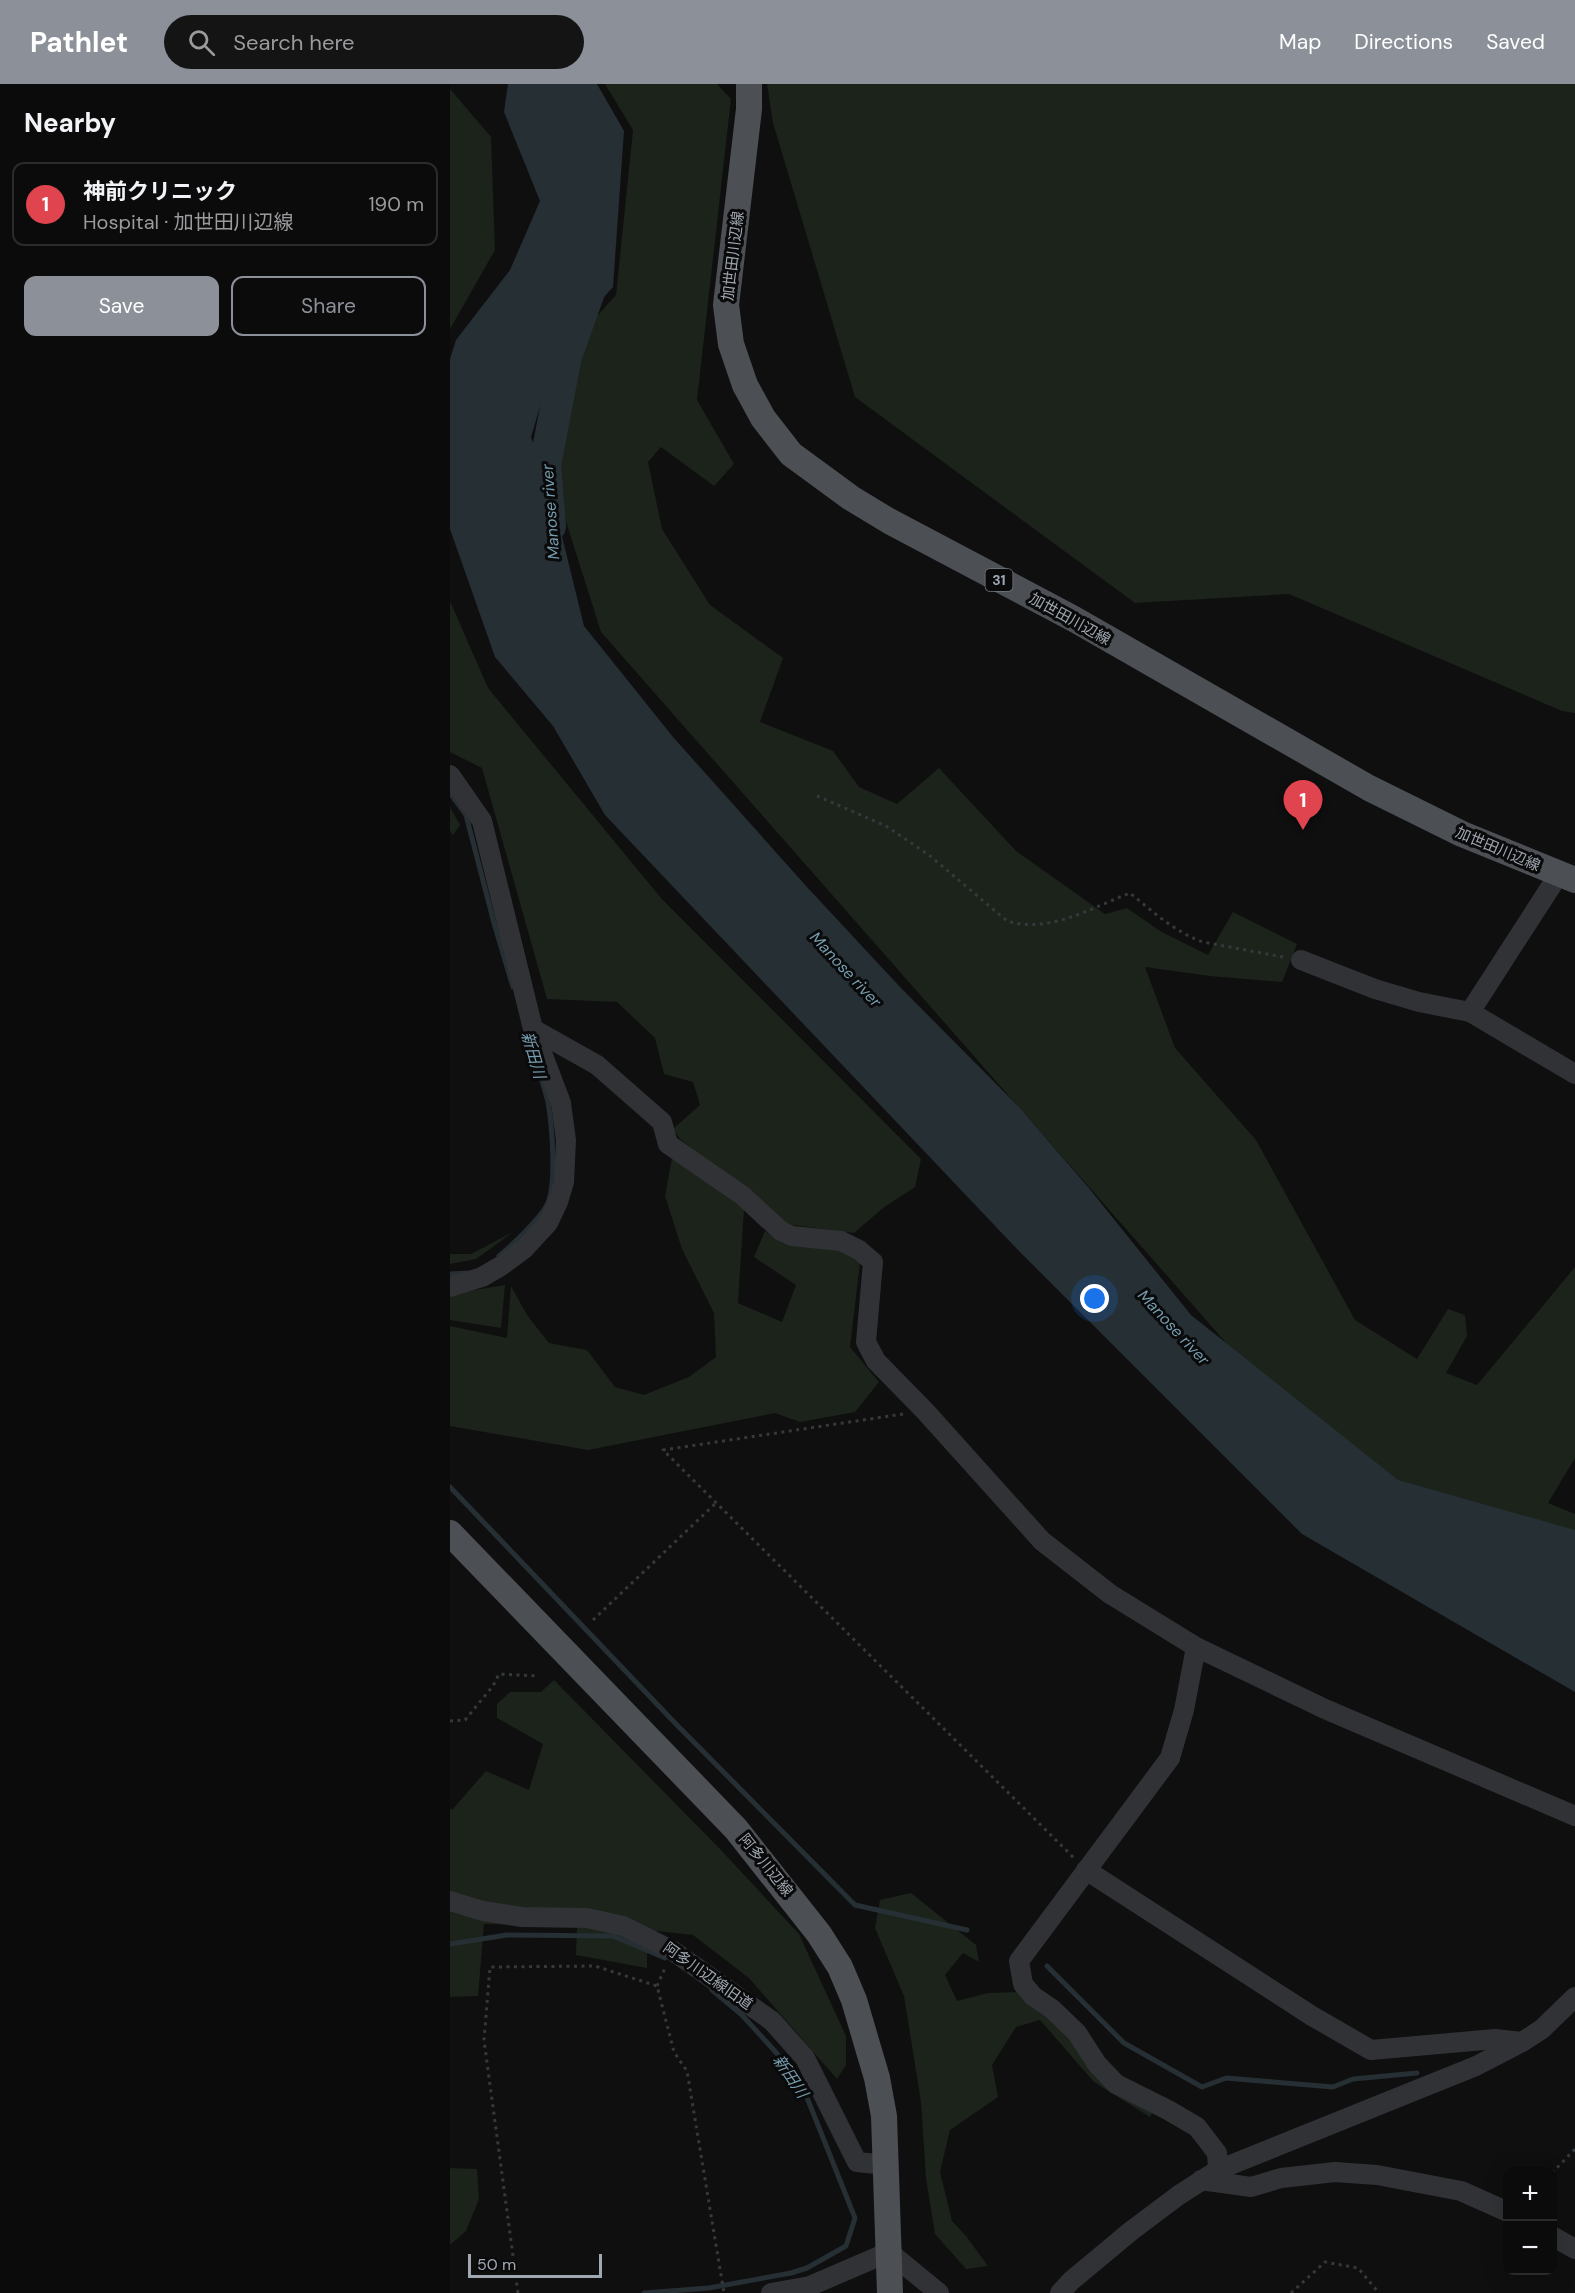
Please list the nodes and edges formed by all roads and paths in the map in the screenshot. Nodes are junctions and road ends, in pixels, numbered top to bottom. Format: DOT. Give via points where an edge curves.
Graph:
graph roads {
  1 [pos="749,84"];
  2 [pos="450,775"];
  3 [pos="817,796"];
  4 [pos="1567,877"];
  5 [pos="1300,960"];
  6 [pos="1470,1012"];
  7 [pos="533,1029"];
  8 [pos="1575,1074"];
  9 [pos="450,1287"];
  10 [pos="925,1411"];
  11 [pos="717,1502"];
  12 [pos="450,1533"];
  13 [pos="593,1620"];
  14 [pos="1196,1647"];
  15 [pos="537,1676"];
  16 [pos="450,1721"];
  17 [pos="1575,1816"];
  18 [pos="1086,1870"];
  19 [pos="450,1901"];
  20 [pos="661,1978"];
  21 [pos="657,1986"];
  22 [pos="1575,1996"];
  23 [pos="1522,2042"];
  24 [pos="1575,2149"];
  25 [pos="887,2165"];
  26 [pos="1557,2168"];
  27 [pos="1218,2170"];
  28 [pos="1201,2180"];
  29 [pos="1503,2210"];
  30 [pos="1557,2239"];
  31 [pos="1575,2249"];
  32 [pos="889,2252"];
  33 [pos="724,2291"];
  34 [pos="518,2293"];
  35 [pos="771,2293"];
  36 [pos="890,2293"];
  37 [pos="939,2293"];
  38 [pos="1060,2293"];
  39 [pos="1291,2293"];
  40 [pos="1379,2293"];
  1 -- 4 [label="main road, 加世田川辺線 / 31" via="726,305 731,344 745,385 763,418 791,454 850,498 889,521 1074,619 1370,788 1461,834"];
  2 -- 7 [label="street" via="482,821"];
  3 -- 5 [label="path" via="886,825 929,855 1007,921 1022,926 1050,924 1130,893 1191,938"];
  4 -- 6 [label="street" via="1548,893"];
  5 -- 6 [label="street" via="1375,989"];
  6 -- 8 [label="street"];
  7 -- 9 [label="street" via="561,1103 566,1140 564,1182 558,1202 548,1223 524,1249 482,1277"];
  7 -- 10 [label="street" via="597,1065 662,1122 668,1144 743,1196 781,1231 792,1236 841,1241 873,1262 866,1342 876,1361"];
  10 -- 11 [label="path" via="663,1450"];
  10 -- 14 [label="street" via="1042,1541 1110,1594"];
  11 -- 13 [label="path"];
  11 -- 18 [label="path"];
  12 -- 25 [label="main road, 阿多川辺線" via="736,1829 819,1934 840,1967 854,2000 877,2078"];
  14 -- 17 [label="street" via="1325,1709"];
  14 -- 18 [label="street" via="1170,1758"];
  15 -- 16 [label="path" via="499,1674 465,1720"];
  18 -- 23 [label="street" via="1371,2050 1495,2039"];
  18 -- 27 [label="street" via="1019,1961 1023,1984 1077,2033 1116,2084 1197,2127 1217,2153"];
  19 -- 25 [label="street, 阿多川辺線旧道" via="522,1917 587,1918 623,1926 674,1951 772,2021 805,2058 857,2162"];
  20 -- 21 [label="path"];
  21 -- 33 [label="path" via="674,2052 687,2072"];
  21 -- 34 [label="path" via="595,1966 490,1967 484,2040"];
  22 -- 23 [label="street" via="1542,2029"];
  23 -- 27 [label="street" via="1476,2066"];
  24 -- 26 [label="path"];
  25 -- 32 [label="main road, 阿多川辺線"];
  27 -- 28 [label="street"];
  28 -- 29 [label="street" via="1251,2187 1281,2178 1335,2172 1377,2175 1461,2191"];
  28 -- 38 [label="street" via="1131,2231"];
  30 -- 31 [label="street"];
  32 -- 35 [label="street" via="810,2286"];
  32 -- 36 [label="main road, 阿多川辺線"];
  32 -- 37 [label="street"];
  39 -- 40 [label="path" via="1325,2262 1358,2268"];
}
